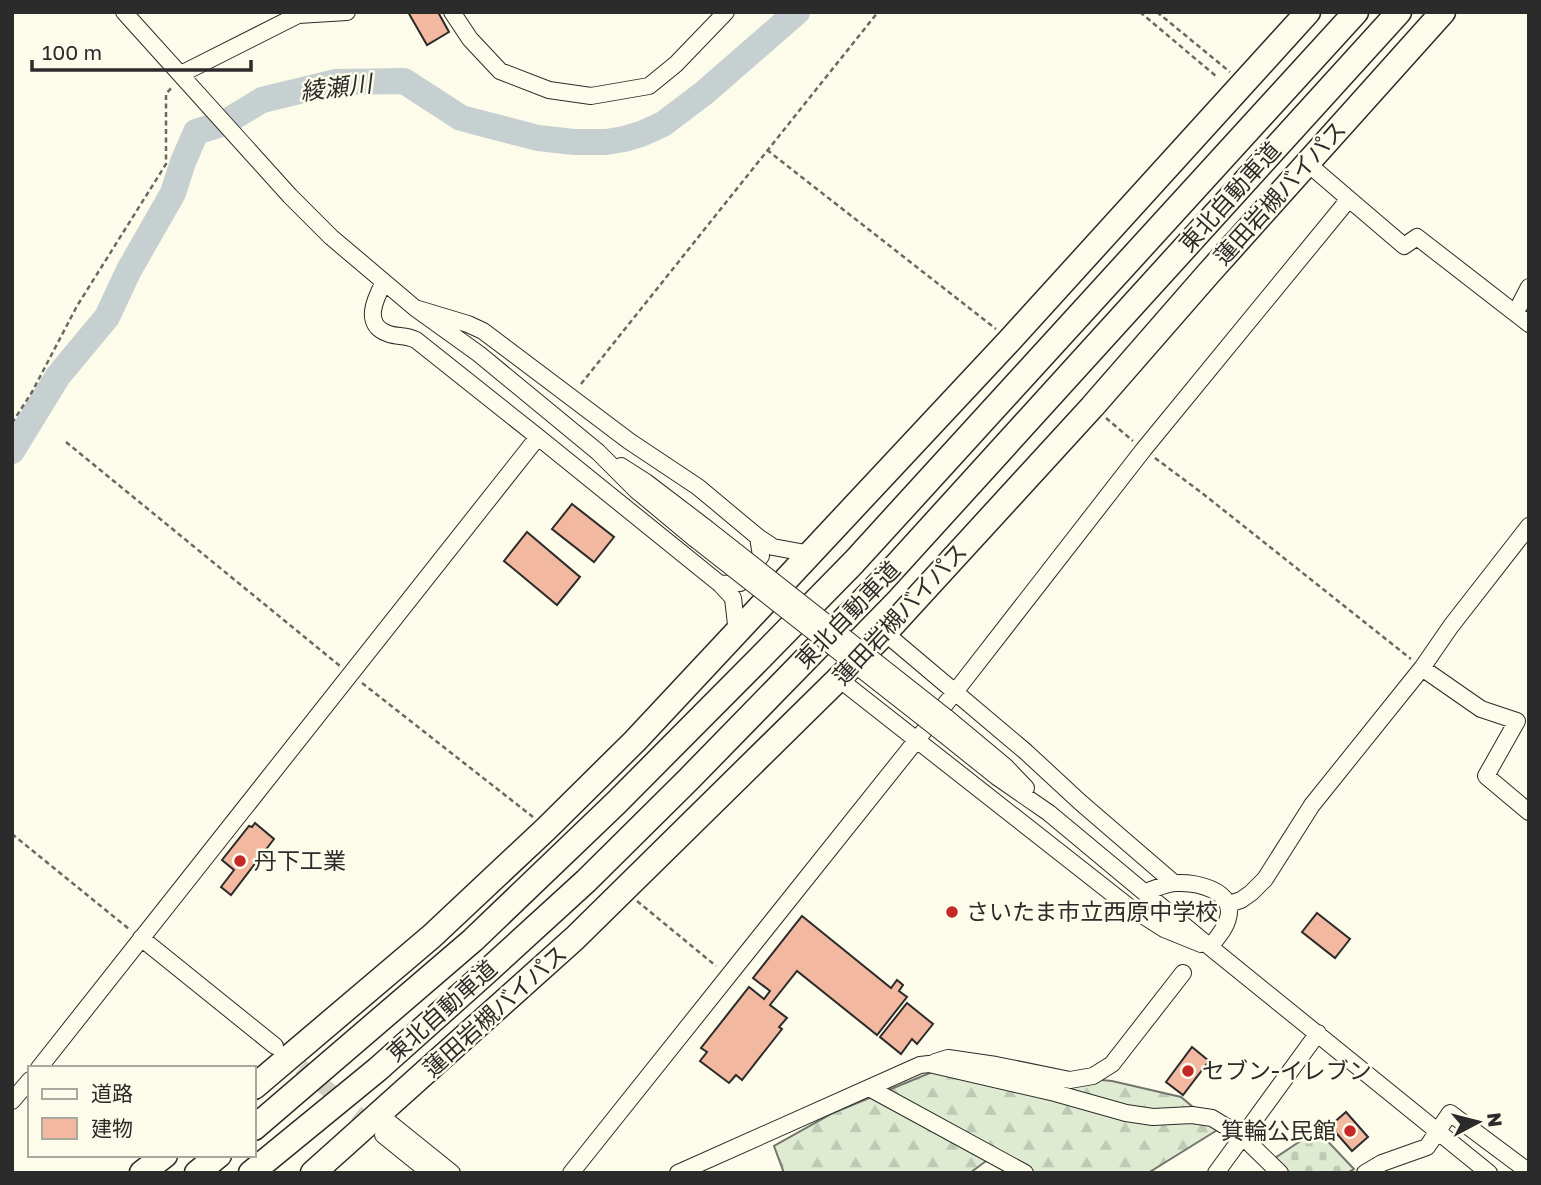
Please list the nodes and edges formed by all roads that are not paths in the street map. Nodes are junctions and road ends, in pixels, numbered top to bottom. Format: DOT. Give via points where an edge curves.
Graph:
graph roads {
  1 [pos="124,12"];
  2 [pos="347,12"];
  3 [pos="452,12"];
  4 [pos="726,12"];
  5 [pos="1308,12"];
  6 [pos="1356,12"];
  7 [pos="1399,12"];
  8 [pos="1443,12"];
  9 [pos="181,74"];
  10 [pos="1307,163"];
  11 [pos="1349,199"];
  12 [pos="384,282"];
  13 [pos="1529,287"];
  14 [pos="415,308"];
  15 [pos="1516,312"];
  16 [pos="1529,324"];
  17 [pos="538,437"];
  18 [pos="1529,526"];
  19 [pos="758,537"];
  20 [pos="811,554"];
  21 [pos="720,584"];
  22 [pos="737,633"];
  23 [pos="885,633"];
  24 [pos="1422,668"];
  25 [pos="839,679"];
  26 [pos="955,692"];
  27 [pos="917,739"];
  28 [pos="1529,812"];
  29 [pos="1174,883"];
  30 [pos="1144,892"];
  31 [pos="1229,905"];
  32 [pos="141,938"];
  33 [pos="1210,947"];
  34 [pos="1183,973"];
  35 [pos="1318,1033"];
  36 [pos="275,1046"];
  37 [pos="929,1064"];
  38 [pos="41,1066"];
  39 [pos="28,1082"];
  40 [pos="256,1085"];
  41 [pos="871,1088"];
  42 [pos="12,1101"];
  43 [pos="382,1125"];
  44 [pos="256,1126"];
  45 [pos="1439,1132"];
  46 [pos="1243,1137"];
  47 [pos="162,1157"];
  48 [pos="217,1157"];
  49 [pos="1529,1172"];
  50 [pos="142,1173"];
  51 [pos="197,1173"];
  52 [pos="251,1173"];
  53 [pos="313,1173"];
  54 [pos="430,1173"];
  55 [pos="452,1173"];
  56 [pos="571,1173"];
  57 [pos="678,1173"];
  58 [pos="1025,1173"];
  59 [pos="1216,1173"];
  60 [pos="1280,1173"];
  61 [pos="1365,1173"];
  62 [pos="1489,1173"];
  1 -- 9 [label="street"];
  2 -- 9 [label="street" via="298,15"];
  3 -- 4 [label="street" via="500,71 549,90 592,96 649,86"];
  5 -- 20 [label="highway"];
  6 -- 44 [label="highway, 東北自動車道" via="854,562 732,686 473,940"];
  7 -- 52 [label="highway, 東北自動車道" via="900,561 688,780 482,976"];
  8 -- 10 [label="highway, 蓮田岩槻バイパス"];
  9 -- 12 [label="street" via="290,196"];
  10 -- 11 [label="street"];
  10 -- 23 [label="highway, 蓮田岩槻バイパス"];
  11 -- 15 [label="street" via="1404,246 1417,237"];
  11 -- 26 [label="street" via="1144,449"];
  12 -- 14 [label="street"];
  12 -- 17 [label="street" via="372,312 378,327 416,340"];
  13 -- 15 [label="street"];
  14 -- 19 [label="street" via="483,331 698,487"];
  14 -- 30 [label="street, bridge" via="598,452 646,482 700,533 941,723 1006,767 1049,813"];
  15 -- 16 [label="street"];
  17 -- 21 [label="street"];
  17 -- 32 [label="street"];
  18 -- 24 [label="street"];
  19 -- 20 [label="street" via="774,547"];
  19 -- 21 [label="street" via="761,556 740,583"];
  20 -- 22 [label="highway"];
  21 -- 22 [label="street" via="733,597"];
  22 -- 40 [label="highway" via="546,829 432,936"];
  23 -- 25 [label="highway, 蓮田岩槻バイパス"];
  23 -- 26 [label="street"];
  24 -- 28 [label="street" via="1481,709 1517,721 1486,776"];
  24 -- 31 [label="street" via="1312,804 1265,879"];
  25 -- 27 [label="street"];
  25 -- 43 [label="highway, 蓮田岩槻バイパス"];
  26 -- 27 [label="street"];
  26 -- 29 [label="street"];
  27 -- 33 [label="street" via="1128,906 1164,929"];
  27 -- 56 [label="street"];
  29 -- 30 [label="street"];
  29 -- 31 [label="street" via="1202,886"];
  30 -- 33 [label="street"];
  31 -- 33 [label="street" via="1229,918"];
  32 -- 36 [label="street"];
  32 -- 38 [label="street"];
  33 -- 35 [label="street"];
  34 -- 37 [label="street" via="1112,1064 1093,1076 1070,1080 948,1058"];
  35 -- 45 [label="street"];
  35 -- 46 [label="street"];
  37 -- 41 [label="street"];
  37 -- 46 [label="street" via="1126,1113 1212,1118"];
  39 -- 42 [label="street"];
  41 -- 57 [label="street"];
  41 -- 58 [label="street"];
  43 -- 53 [label="highway, 蓮田岩槻バイパス"];
  43 -- 54 [label="street"];
  43 -- 55 [label="street"];
  45 -- 49 [label="street" via="1450,1113"];
  45 -- 61 [label="street" via="1427,1147"];
  45 -- 62 [label="street"];
  46 -- 59 [label="street"];
  46 -- 60 [label="street"];
  47 -- 50 [label="highway"];
  48 -- 51 [label="highway"];
}
